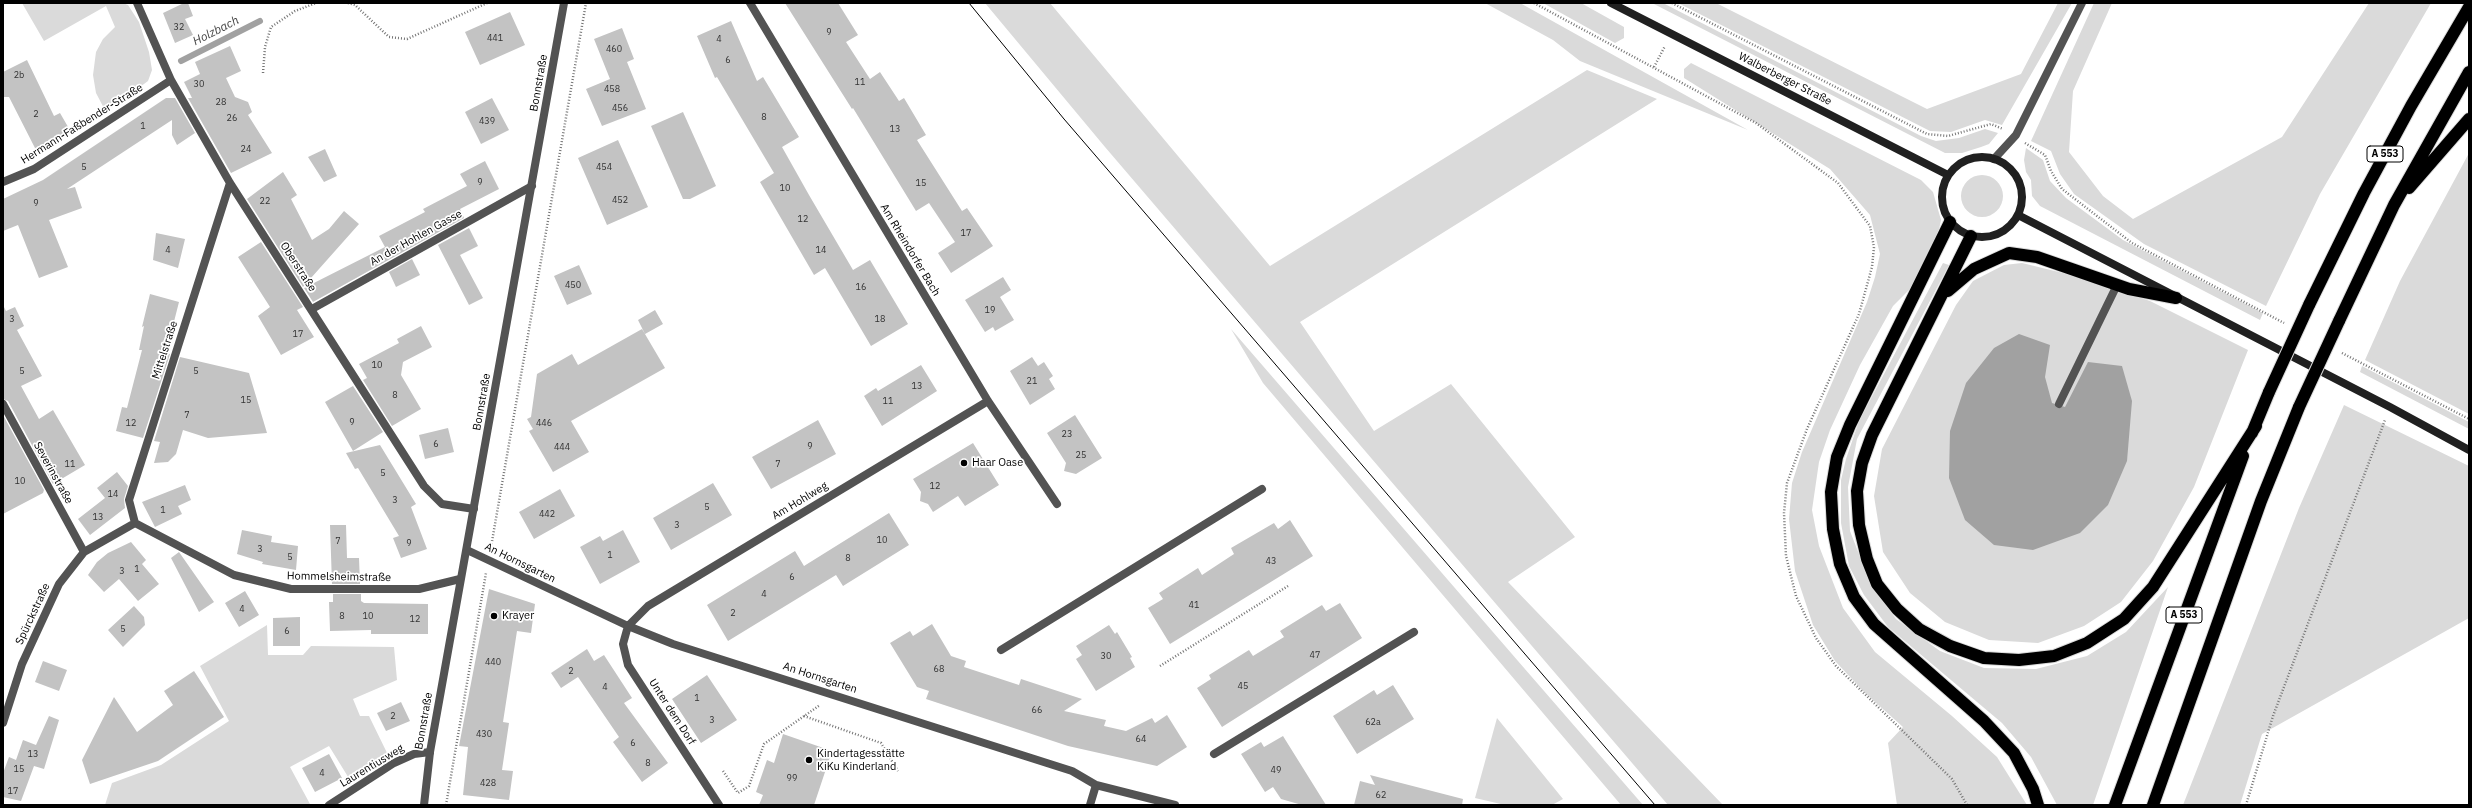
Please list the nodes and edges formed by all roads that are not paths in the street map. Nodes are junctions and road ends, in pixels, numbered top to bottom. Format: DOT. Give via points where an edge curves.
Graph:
graph roads {
  1 [pos="137,3"];
  2 [pos="564,3"];
  3 [pos="750,3"];
  4 [pos="1611,3"];
  5 [pos="2082,3"];
  6 [pos="2469,7"];
  7 [pos="2469,72"];
  8 [pos="171,80"];
  9 [pos="2469,119"];
  10 [pos="1994,159"];
  11 [pos="1948,175"];
  12 [pos="3,182"];
  13 [pos="230,183"];
  14 [pos="532,186"];
  15 [pos="2394,205"];
  16 [pos="2018,215"];
  17 [pos="1950,222"];
  18 [pos="1971,236"];
  19 [pos="2118,285"];
  20 [pos="1943,296"];
  21 [pos="2176,298"];
  22 [pos="312,309"];
  23 [pos="988,401"];
  24 [pos="3,404"];
  25 [pos="2059,404"];
  26 [pos="2256,426"];
  27 [pos="2469,450"];
  28 [pos="1262,490"];
  29 [pos="1057,504"];
  30 [pos="474,509"];
  31 [pos="135,523"];
  32 [pos="468,550"];
  33 [pos="84,552"];
  34 [pos="460,579"];
  35 [pos="628,626"];
  36 [pos="1414,632"];
  37 [pos="1001,650"];
  38 [pos="3,723"];
  39 [pos="430,752"];
  40 [pos="1214,754"];
  41 [pos="1096,785"];
  42 [pos="329,805"];
  43 [pos="424,805"];
  44 [pos="719,805"];
  45 [pos="1090,805"];
  46 [pos="1175,805"];
  47 [pos="2038,805"];
  48 [pos="2115,805"];
  49 [pos="2152,805"];
  1 -- 8 [label="street, Oberstraße"];
  2 -- 14 [label="street, Bonnstraße"];
  3 -- 23 [label="street, Am Rheindorfer Bach"];
  4 -- 11 [label="main road, Walberberger Straße"];
  5 -- 10 [label="street" via="2016,135"];
  6 -- 26 [label="highway, A 553, bridge" via="2364,193 2309,305"];
  7 -- 15 [label="highway, A 553"];
  8 -- 12 [label="street, Hermann-Faßbender-Straße" via="34,169"];
  8 -- 13 [label="street, Oberstraße"];
  9 -- 15 [label="highway"];
  10 -- 11 [label="main road" via="1980,157 1967,160 1956,166"];
  10 -- 16 [label="main road" via="2014,173 2021,186 2022,200"];
  11 -- 17 [label="main road" via="1942,189 1942,204"];
  13 -- 22 [label="street, Oberstraße"];
  13 -- 31 [label="street, Mittelstraße" via="129,500"];
  14 -- 22 [label="street, An der Hohlen Gasse"];
  14 -- 30 [label="street, Bonnstraße"];
  15 -- 49 [label="highway, A 553, bridge" via="2299,407 2261,501"];
  16 -- 18 [label="main road" via="2008,228 1994,236"];
  16 -- 21 [label="main road"];
  17 -- 18 [label="main road"];
  17 -- 47 [label="highway" via="1850,425 1837,457 1831,492 1833,529 1840,564 1858,602 1874,624 1984,721 2014,752 2033,789"];
  18 -- 20 [label="highway"];
  19 -- 20 [label="highway" via="2036,257 2009,253 1974,269"];
  19 -- 21 [label="highway"];
  19 -- 25 [label="street"];
  20 -- 26 [label="highway" via="1872,434 1862,463 1857,491 1859,525 1867,559 1877,584 1897,609 1919,629 1950,646 1984,658 2019,660 2054,656 2087,643 2124,619 2156,581"];
  21 -- 27 [label="main road" via="2390,406"];
  22 -- 30 [label="street, Oberstraße" via="424,486 442,504"];
  23 -- 29 [label="street, Am Rheindorfer Bach"];
  23 -- 35 [label="street, Am Hohlweg" via="648,606"];
  24 -- 33 [label="street, Severinstraße"];
  26 -- 48 [label="highway, A 553" via="2228,493"];
  28 -- 37 [label="street"];
  30 -- 32 [label="street, Bonnstraße"];
  31 -- 33 [label="street, Spürckstraße"];
  31 -- 34 [label="street, Hommelsheimstraße" via="234,575 291,589 419,589"];
  32 -- 34 [label="street, Bonnstraße"];
  32 -- 35 [label="street, An Hornsgarten"];
  33 -- 38 [label="street, Spürckstraße" via="59,584 22,664"];
  34 -- 39 [label="street, Bonnstraße"];
  35 -- 41 [label="street, An Hornsgarten" via="673,644 1072,771"];
  35 -- 44 [label="street, Unter dem Dorf" via="623,644 628,665"];
  36 -- 40 [label="street"];
  39 -- 42 [label="street, Laurentiusweg" via="414,754 394,763"];
  39 -- 43 [label="street, Bonnstraße"];
  41 -- 45 [label="street"];
  41 -- 46 [label="street, An Hornsgarten"];
}
